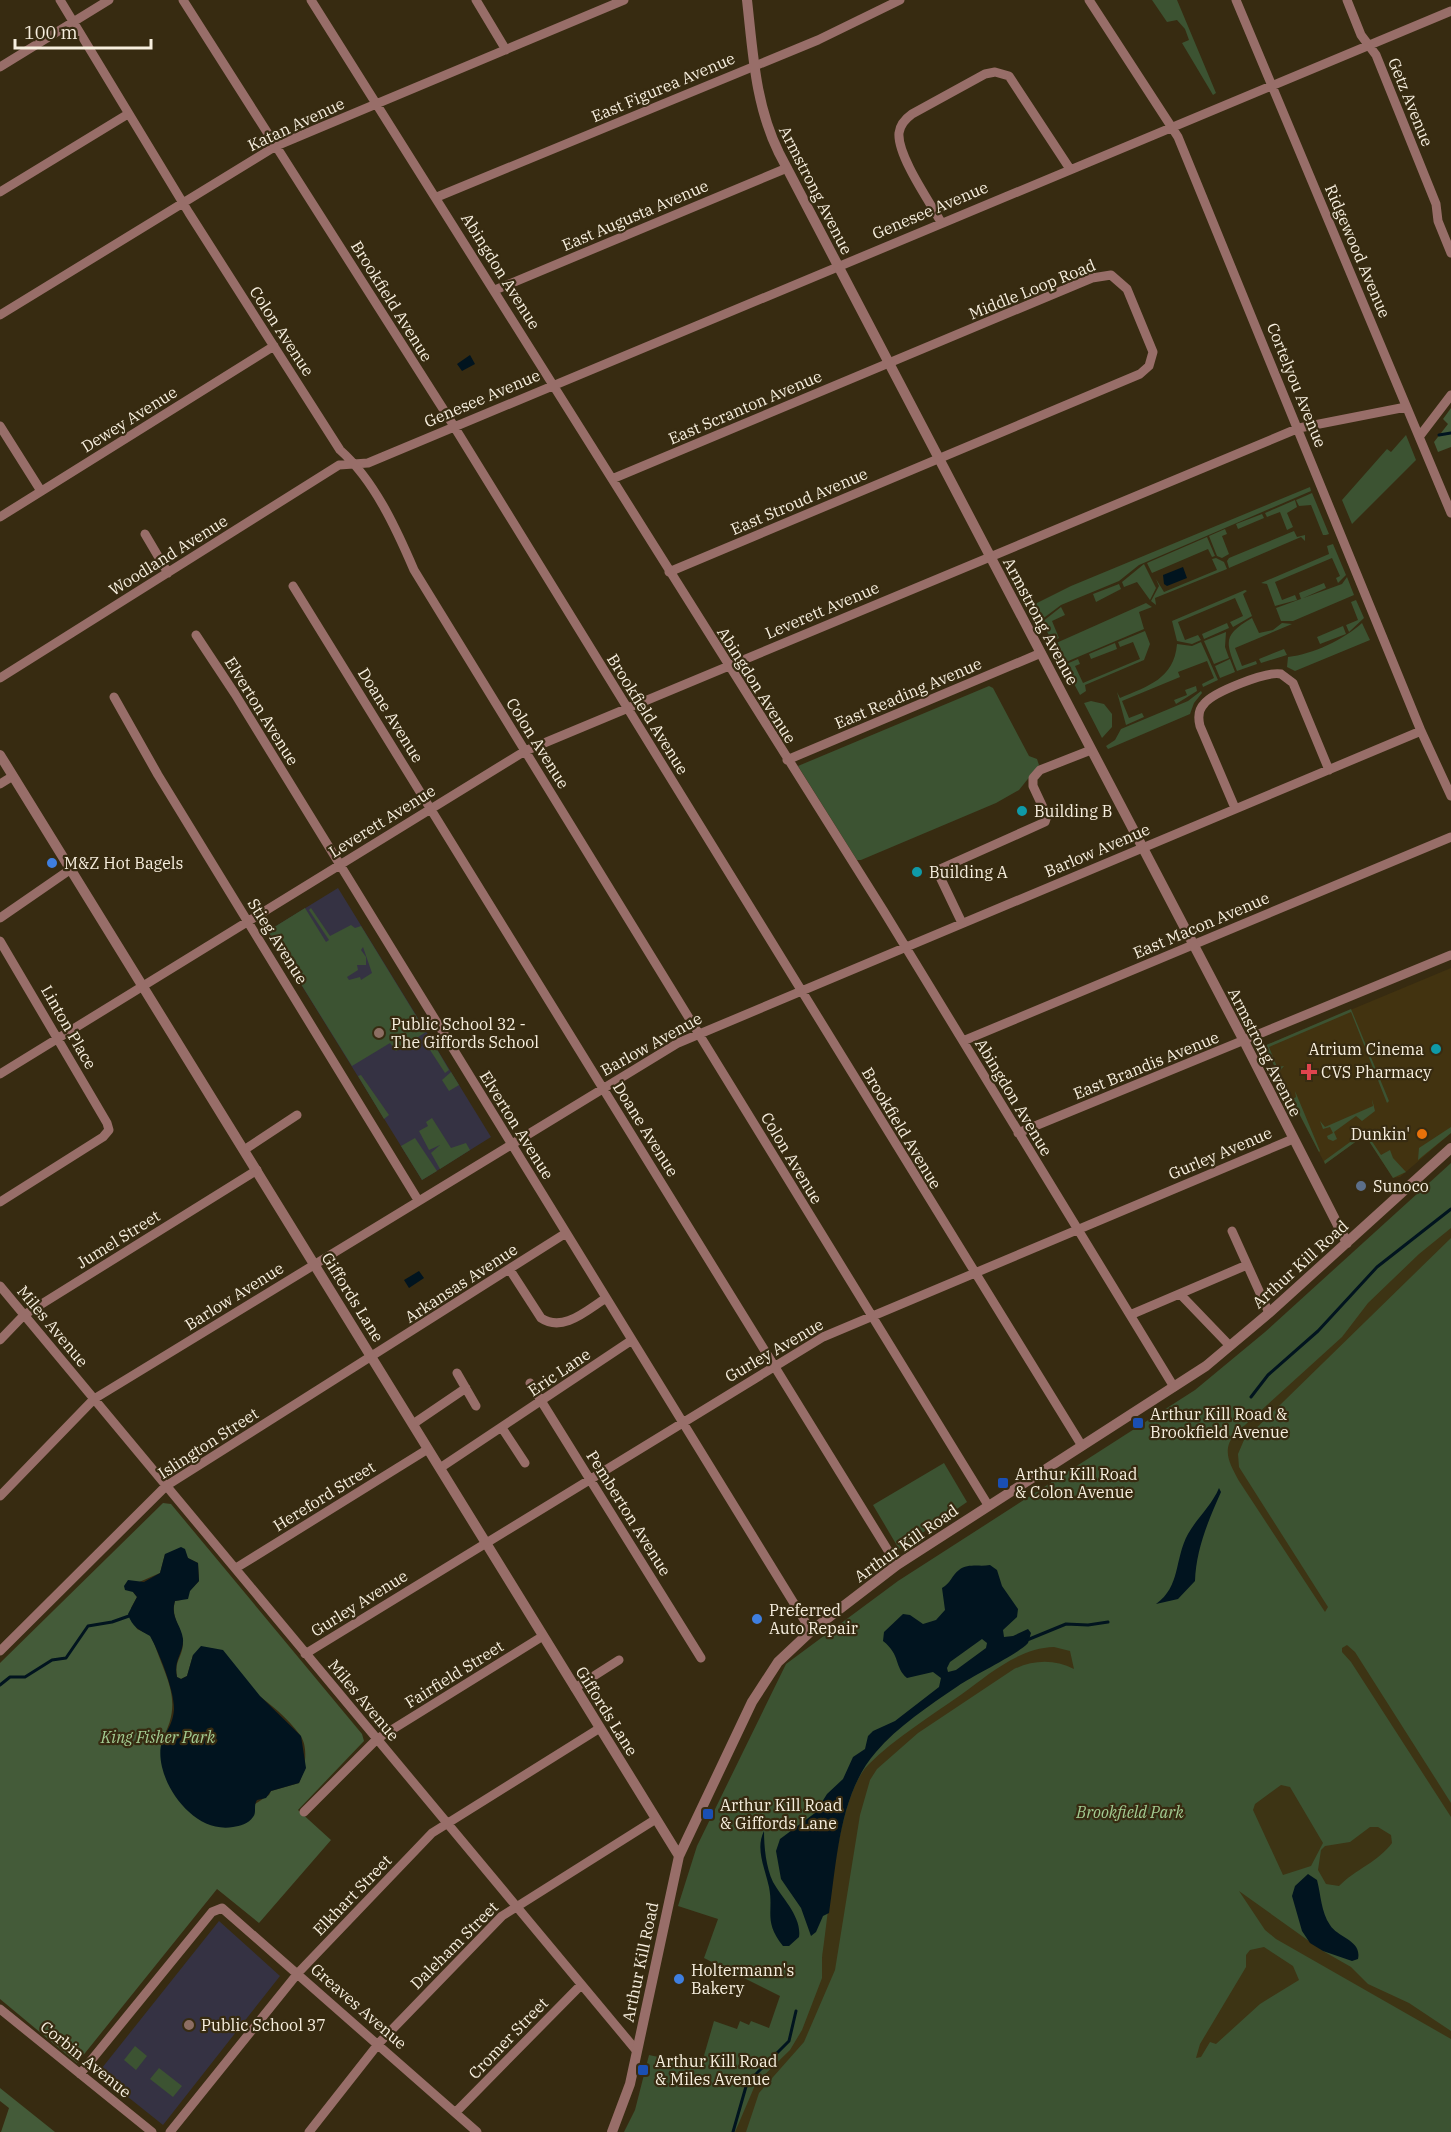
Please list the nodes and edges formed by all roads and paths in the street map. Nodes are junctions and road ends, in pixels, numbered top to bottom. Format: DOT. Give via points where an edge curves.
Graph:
graph roads {
  1 [pos="60,0"];
  2 [pos="109,0"];
  3 [pos="183,0"];
  4 [pos="311,0"];
  5 [pos="476,0"];
  6 [pos="624,0"];
  7 [pos="747,0"];
  8 [pos="900,0"];
  9 [pos="1089,0"];
  10 [pos="1236,0"];
  11 [pos="1347,0"];
  12 [pos="1451,11"];
  13 [pos="73,22"];
  14 [pos="1369,45"];
  15 [pos="506,50"];
  16 [pos="754,65"];
  17 [pos="0,67"];
  18 [pos="1272,85"];
  19 [pos="377,104"];
  20 [pos="128,114"];
  21 [pos="1170,127"];
  22 [pos="276,146"];
  23 [pos="788,168"];
  24 [pos="1070,168"];
  25 [pos="0,192"];
  26 [pos="437,197"];
  27 [pos="182,202"];
  28 [pos="940,222"];
  29 [pos="1451,253"];
  30 [pos="838,266"];
  31 [pos="495,290"];
  32 [pos="0,315"];
  33 [pos="274,346"];
  34 [pos="889,363"];
  35 [pos="554,384"];
  36 [pos="1451,395"];
  37 [pos="1406,407"];
  38 [pos="0,426"];
  39 [pos="453,426"];
  40 [pos="1299,428"];
  41 [pos="1419,437"];
  42 [pos="940,459"];
  43 [pos="355,464"];
  44 [pos="612,479"];
  45 [pos="41,491"];
  46 [pos="1451,513"];
  47 [pos="0,517"];
  48 [pos="145,534"];
  49 [pos="990,556"];
  50 [pos="669,572"];
  51 [pos="168,573"];
  52 [pos="293,586"];
  53 [pos="196,635"];
  54 [pos="1041,653"];
  55 [pos="728,666"];
  56 [pos="0,678"];
  57 [pos="114,697"];
  58 [pos="627,707"];
  59 [pos="1421,731"];
  60 [pos="1091,750"];
  61 [pos="525,751"];
  62 [pos="0,755"];
  63 [pos="787,760"];
  64 [pos="1329,770"];
  65 [pos="13,776"];
  66 [pos="0,784"];
  67 [pos="1451,796"];
  68 [pos="431,808"];
  69 [pos="1235,808"];
  70 [pos="1451,837"];
  71 [pos="1142,847"];
  72 [pos="339,864"];
  73 [pos="71,869"];
  74 [pos="0,918"];
  75 [pos="248,921"];
  76 [pos="962,923"];
  77 [pos="0,940"];
  78 [pos="1193,945"];
  79 [pos="905,947"];
  80 [pos="1451,955"];
  81 [pos="143,986"];
  82 [pos="801,991"];
  83 [pos="698,1032"];
  84 [pos="58,1038"];
  85 [pos="963,1041"];
  86 [pos="1244,1041"];
  87 [pos="0,1074"];
  88 [pos="602,1087"];
  89 [pos="297,1115"];
  90 [pos="1018,1134"];
  91 [pos="1293,1139"];
  92 [pos="511,1143"];
  93 [pos="1451,1148"];
  94 [pos="244,1150"];
  95 [pos="257,1170"];
  96 [pos="418,1200"];
  97 [pos="0,1202"];
  98 [pos="1078,1230"];
  99 [pos="1232,1231"];
  100 [pos="566,1233"];
  101 [pos="1347,1243"];
  102 [pos="315,1264"];
  103 [pos="1248,1265"];
  104 [pos="510,1270"];
  105 [pos="973,1273"];
  106 [pos="0,1286"];
  107 [pos="1180,1294"];
  108 [pos="606,1298"];
  109 [pos="1269,1313"];
  110 [pos="24,1315"];
  111 [pos="871,1315"];
  112 [pos="1130,1315"];
  113 [pos="0,1340"];
  114 [pos="632,1340"];
  115 [pos="1230,1346"];
  116 [pos="372,1358"];
  117 [pos="774,1365"];
  118 [pos="457,1373"];
  119 [pos="530,1383"];
  120 [pos="1174,1387"];
  121 [pos="466,1388"];
  122 [pos="94,1399"];
  123 [pos="541,1401"];
  124 [pos="476,1406"];
  125 [pos="681,1423"];
  126 [pos="412,1424"];
  127 [pos="502,1428"];
  128 [pos="1082,1446"];
  129 [pos="428,1449"];
  130 [pos="525,1463"];
  131 [pos="440,1468"];
  132 [pos="590,1478"];
  133 [pos="166,1486"];
  134 [pos="0,1496"];
  135 [pos="988,1506"];
  136 [pos="486,1542"];
  137 [pos="897,1565"];
  138 [pos="236,1568"];
  139 [pos="811,1631"];
  140 [pos="543,1636"];
  141 [pos="0,1651"];
  142 [pos="305,1654"];
  143 [pos="701,1658"];
  144 [pos="619,1660"];
  145 [pos="575,1688"];
  146 [pos="600,1728"];
  147 [pos="377,1739"];
  148 [pos="304,1812"];
  149 [pos="656,1819"];
  150 [pos="445,1822"];
  151 [pos="680,1856"];
  152 [pos="515,1906"];
  153 [pos="298,1973"];
  154 [pos="580,1985"];
  155 [pos="0,2009"];
  156 [pos="379,2043"];
  157 [pos="636,2050"];
  158 [pos="80,2074"];
  159 [pos="456,2112"];
  160 [pos="311,2129"];
  161 [pos="152,2132"];
  162 [pos="170,2132"];
  163 [pos="322,2132"];
  164 [pos="477,2132"];
  165 [pos="612,2132"];
  1 -- 13 [label="street, Colon Avenue"];
  2 -- 13 [label="street"];
  3 -- 22 [label="street, Brookfield Avenue"];
  4 -- 19 [label="street, Abingdon Avenue"];
  5 -- 15 [label="street"];
  6 -- 15 [label="street, Katan Avenue"];
  7 -- 16 [label="street, Armstrong Avenue"];
  8 -- 16 [label="street, East Figurea Avenue" via="818,40"];
  9 -- 21 [label="street, Cortelyou Avenue"];
  10 -- 18 [label="street, Ridgewood Avenue"];
  11 -- 14 [label="street, Getz Avenue"];
  12 -- 14 [label="street, Genesee Avenue"];
  13 -- 17 [label="street"];
  13 -- 20 [label="street, Colon Avenue"];
  14 -- 18 [label="street, Genesee Avenue"];
  14 -- 29 [label="street, Getz Avenue" via="1436,204 1438,221"];
  15 -- 19 [label="street, Katan Avenue"];
  16 -- 23 [label="street, Armstrong Avenue" via="762,111"];
  16 -- 26 [label="street, East Figurea Avenue"];
  18 -- 21 [label="street, Genesee Avenue"];
  18 -- 37 [label="street, Ridgewood Avenue"];
  19 -- 22 [label="street, Katan Avenue"];
  19 -- 26 [label="street, Abingdon Avenue"];
  20 -- 25 [label="street"];
  20 -- 27 [label="street, Colon Avenue"];
  21 -- 24 [label="street, Genesee Avenue"];
  21 -- 40 [label="street, Cortelyou Avenue" via="1180,142"];
  22 -- 27 [label="street, Katan Avenue"];
  22 -- 39 [label="street, Brookfield Avenue"];
  23 -- 30 [label="street, Armstrong Avenue"];
  23 -- 31 [label="street, East Augusta Avenue"];
  24 -- 28 [label="street, Genesee Avenue"];
  24 -- 28 [label="street" via="1009,76 985,74 912,114 899,131 902,150"];
  26 -- 31 [label="street, Abingdon Avenue"];
  27 -- 32 [label="street, Katan Avenue"];
  27 -- 33 [label="street, Colon Avenue"];
  28 -- 30 [label="street, Genesee Avenue"];
  30 -- 34 [label="street, Armstrong Avenue"];
  30 -- 35 [label="street, Genesee Avenue"];
  31 -- 35 [label="street, Abingdon Avenue"];
  33 -- 43 [label="street, Colon Avenue" via="340,450"];
  33 -- 45 [label="street, Dewey Avenue"];
  34 -- 42 [label="street, Armstrong Avenue"];
  34 -- 42 [label="street, Middle Loop Road" via="1099,276 1117,278 1127,289 1153,352 1145,371"];
  34 -- 44 [label="street, East Scranton Avenue"];
  35 -- 39 [label="street, Genesee Avenue"];
  35 -- 44 [label="street, Abingdon Avenue"];
  36 -- 41 [label="street"];
  37 -- 40 [label="street, Leverett Avenue"];
  37 -- 41 [label="street, Ridgewood Avenue"];
  38 -- 45 [label="street"];
  39 -- 43 [label="street, Genesee Avenue" via="368,463"];
  39 -- 58 [label="street, Brookfield Avenue"];
  40 -- 49 [label="street, Leverett Avenue"];
  40 -- 59 [label="street, Cortelyou Avenue"];
  41 -- 46 [label="street, Ridgewood Avenue"];
  42 -- 49 [label="street, Armstrong Avenue"];
  42 -- 50 [label="street, East Stroud Avenue"];
  43 -- 51 [label="street, Woodland Avenue" via="339,465"];
  43 -- 61 [label="street, Colon Avenue" via="396,529 414,570"];
  44 -- 50 [label="street, Abingdon Avenue"];
  45 -- 47 [label="street, Dewey Avenue"];
  48 -- 51 [label="street"];
  49 -- 54 [label="street, Armstrong Avenue"];
  49 -- 55 [label="street, Leverett Avenue"];
  50 -- 55 [label="street, Abingdon Avenue"];
  51 -- 56 [label="street, Woodland Avenue"];
  52 -- 68 [label="street, Doane Avenue"];
  53 -- 72 [label="street, Elverton Avenue"];
  54 -- 60 [label="street, Armstrong Avenue"];
  54 -- 63 [label="street, East Reading Avenue"];
  55 -- 58 [label="street, Leverett Avenue"];
  55 -- 63 [label="street, Abingdon Avenue"];
  57 -- 75 [label="street, Stieg Avenue"];
  58 -- 61 [label="street, Leverett Avenue"];
  58 -- 82 [label="street, Brookfield Avenue"];
  59 -- 64 [label="street, Barlow Avenue"];
  59 -- 67 [label="street, Cortelyou Avenue"];
  60 -- 71 [label="street, Armstrong Avenue"];
  60 -- 76 [label="street" via="1040,770 1033,778 1047,816 1045,822 939,871"];
  61 -- 68 [label="street, Leverett Avenue"];
  61 -- 83 [label="street, Colon Avenue"];
  62 -- 65 [label="street, Giffords Lane"];
  63 -- 79 [label="street, Abingdon Avenue"];
  64 -- 69 [label="street, Barlow Avenue"];
  64 -- 69 [label="street" via="1293,683 1281,674 1263,675 1208,699 1200,711 1200,726"];
  65 -- 66 [label="street"];
  65 -- 73 [label="street, Giffords Lane"];
  68 -- 72 [label="street, Leverett Avenue"];
  68 -- 88 [label="street, Doane Avenue"];
  69 -- 71 [label="street, Barlow Avenue"];
  70 -- 78 [label="street, East Macon Avenue"];
  71 -- 76 [label="street, Barlow Avenue"];
  71 -- 78 [label="street, Armstrong Avenue"];
  72 -- 75 [label="street, Leverett Avenue"];
  72 -- 92 [label="street, Elverton Avenue"];
  73 -- 74 [label="street"];
  73 -- 81 [label="street, Giffords Lane"];
  75 -- 81 [label="street, Leverett Avenue"];
  75 -- 96 [label="street, Stieg Avenue"];
  76 -- 79 [label="street, Barlow Avenue"];
  77 -- 84 [label="street, Linton Place"];
  78 -- 85 [label="street, East Macon Avenue"];
  78 -- 86 [label="street, Armstrong Avenue"];
  79 -- 82 [label="street, Barlow Avenue"];
  79 -- 85 [label="street, Abingdon Avenue"];
  80 -- 86 [label="street, East Brandis Avenue"];
  81 -- 84 [label="street, Leverett Avenue"];
  81 -- 94 [label="street, Giffords Lane"];
  82 -- 83 [label="street, Barlow Avenue"];
  82 -- 105 [label="street, Brookfield Avenue"];
  83 -- 88 [label="street, Barlow Avenue"];
  83 -- 111 [label="street, Colon Avenue"];
  84 -- 87 [label="street, Leverett Avenue"];
  84 -- 97 [label="street, Linton Place" via="109,1130"];
  85 -- 90 [label="street, Abingdon Avenue"];
  86 -- 90 [label="street, East Brandis Avenue"];
  86 -- 91 [label="street, Armstrong Avenue"];
  88 -- 92 [label="street, Barlow Avenue"];
  88 -- 117 [label="street, Doane Avenue"];
  89 -- 94 [label="street"];
  90 -- 98 [label="street, Abingdon Avenue"];
  91 -- 98 [label="street, Gurley Avenue"];
  91 -- 101 [label="street, Armstrong Avenue"];
  92 -- 96 [label="street, Barlow Avenue"];
  92 -- 100 [label="street, Elverton Avenue"];
  93 -- 101 [label="street, Arthur Kill Road"];
  94 -- 95 [label="street, Giffords Lane"];
  95 -- 102 [label="street, Giffords Lane"];
  95 -- 110 [label="street, Jumel Street"];
  96 -- 102 [label="street, Barlow Avenue"];
  98 -- 105 [label="street, Gurley Avenue"];
  98 -- 112 [label="street, Abingdon Avenue"];
  99 -- 103 [label="street"];
  100 -- 104 [label="street, Arkansas Avenue"];
  100 -- 108 [label="street, Elverton Avenue"];
  101 -- 109 [label="street, Arthur Kill Road"];
  102 -- 116 [label="street, Giffords Lane"];
  102 -- 122 [label="street, Barlow Avenue"];
  103 -- 107 [label="street"];
  103 -- 109 [label="street"];
  104 -- 108 [label="street" via="548,1323 574,1319"];
  104 -- 116 [label="street, Arkansas Avenue"];
  105 -- 111 [label="street, Gurley Avenue"];
  105 -- 128 [label="street, Brookfield Avenue"];
  106 -- 110 [label="street, Miles Avenue"];
  107 -- 112 [label="street"];
  107 -- 115 [label="street"];
  108 -- 114 [label="street, Elverton Avenue"];
  109 -- 115 [label="street, Arthur Kill Road"];
  110 -- 113 [label="street, Jumel Street"];
  110 -- 122 [label="street, Miles Avenue"];
  111 -- 117 [label="street, Gurley Avenue"];
  111 -- 135 [label="street, Colon Avenue"];
  112 -- 120 [label="street, Abingdon Avenue"];
  114 -- 123 [label="street, Eric Lane"];
  114 -- 125 [label="street, Elverton Avenue"];
  115 -- 120 [label="street, Arthur Kill Road"];
  116 -- 126 [label="street, Giffords Lane"];
  116 -- 133 [label="street, Islington Street"];
  117 -- 125 [label="street, Gurley Avenue"];
  117 -- 137 [label="street, Doane Avenue"];
  118 -- 121 [label="street"];
  119 -- 123 [label="street, Pemberton Avenue"];
  120 -- 128 [label="street, Arthur Kill Road"];
  121 -- 124 [label="street"];
  121 -- 126 [label="street"];
  122 -- 133 [label="street, Miles Avenue"];
  122 -- 134 [label="street, Barlow Avenue"];
  123 -- 127 [label="street, Eric Lane"];
  123 -- 132 [label="street, Pemberton Avenue"];
  125 -- 132 [label="street, Gurley Avenue"];
  125 -- 139 [label="street, Elverton Avenue"];
  126 -- 129 [label="street, Giffords Lane"];
  127 -- 130 [label="street"];
  127 -- 131 [label="street, Eric Lane"];
  128 -- 135 [label="street, Arthur Kill Road"];
  129 -- 131 [label="street, Giffords Lane"];
  129 -- 138 [label="street, Hereford Street"];
  131 -- 136 [label="street, Giffords Lane"];
  132 -- 136 [label="street, Gurley Avenue"];
  132 -- 143 [label="street, Pemberton Avenue"];
  133 -- 138 [label="street, Miles Avenue"];
  133 -- 141 [label="street, Islington Street"];
  135 -- 137 [label="street, Arthur Kill Road"];
  136 -- 140 [label="street, Giffords Lane"];
  136 -- 142 [label="street, Gurley Avenue"];
  137 -- 139 [label="street, Arthur Kill Road"];
  138 -- 142 [label="street, Miles Avenue"];
  139 -- 151 [label="street, Arthur Kill Road" via="764,1681"];
  140 -- 145 [label="street, Giffords Lane"];
  140 -- 147 [label="street, Fairfield Street"];
  142 -- 147 [label="street, Miles Avenue"];
  144 -- 145 [label="street"];
  145 -- 146 [label="street, Giffords Lane"];
  146 -- 149 [label="street, Giffords Lane"];
  146 -- 150 [label="street, Elkhart Street"];
  147 -- 148 [label="street, Fairfield Street"];
  147 -- 150 [label="street, Miles Avenue"];
  149 -- 151 [label="street, Giffords Lane"];
  149 -- 152 [label="street, Daleham Street"];
  150 -- 152 [label="street, Miles Avenue"];
  150 -- 153 [label="street, Elkhart Street"];
  151 -- 157 [label="street, Arthur Kill Road"];
  152 -- 154 [label="street, Miles Avenue"];
  152 -- 156 [label="street, Daleham Street"];
  153 -- 156 [label="street, Greaves Avenue"];
  153 -- 158 [label="street, Greaves Avenue" via="225,1909 218,1908"];
  153 -- 162 [label="street, Elkhart Street"];
  154 -- 157 [label="street, Miles Avenue"];
  154 -- 159 [label="street, Cromer Street"];
  155 -- 158 [label="street, Corbin Avenue"];
  156 -- 159 [label="street, Greaves Avenue"];
  156 -- 160 [label="street, Daleham Street"];
  157 -- 165 [label="street, Arthur Kill Road" via="630,2084"];
  158 -- 161 [label="street, Corbin Avenue"];
  159 -- 164 [label="street, Greaves Avenue"];
  160 -- 163 [label="street"];
}
